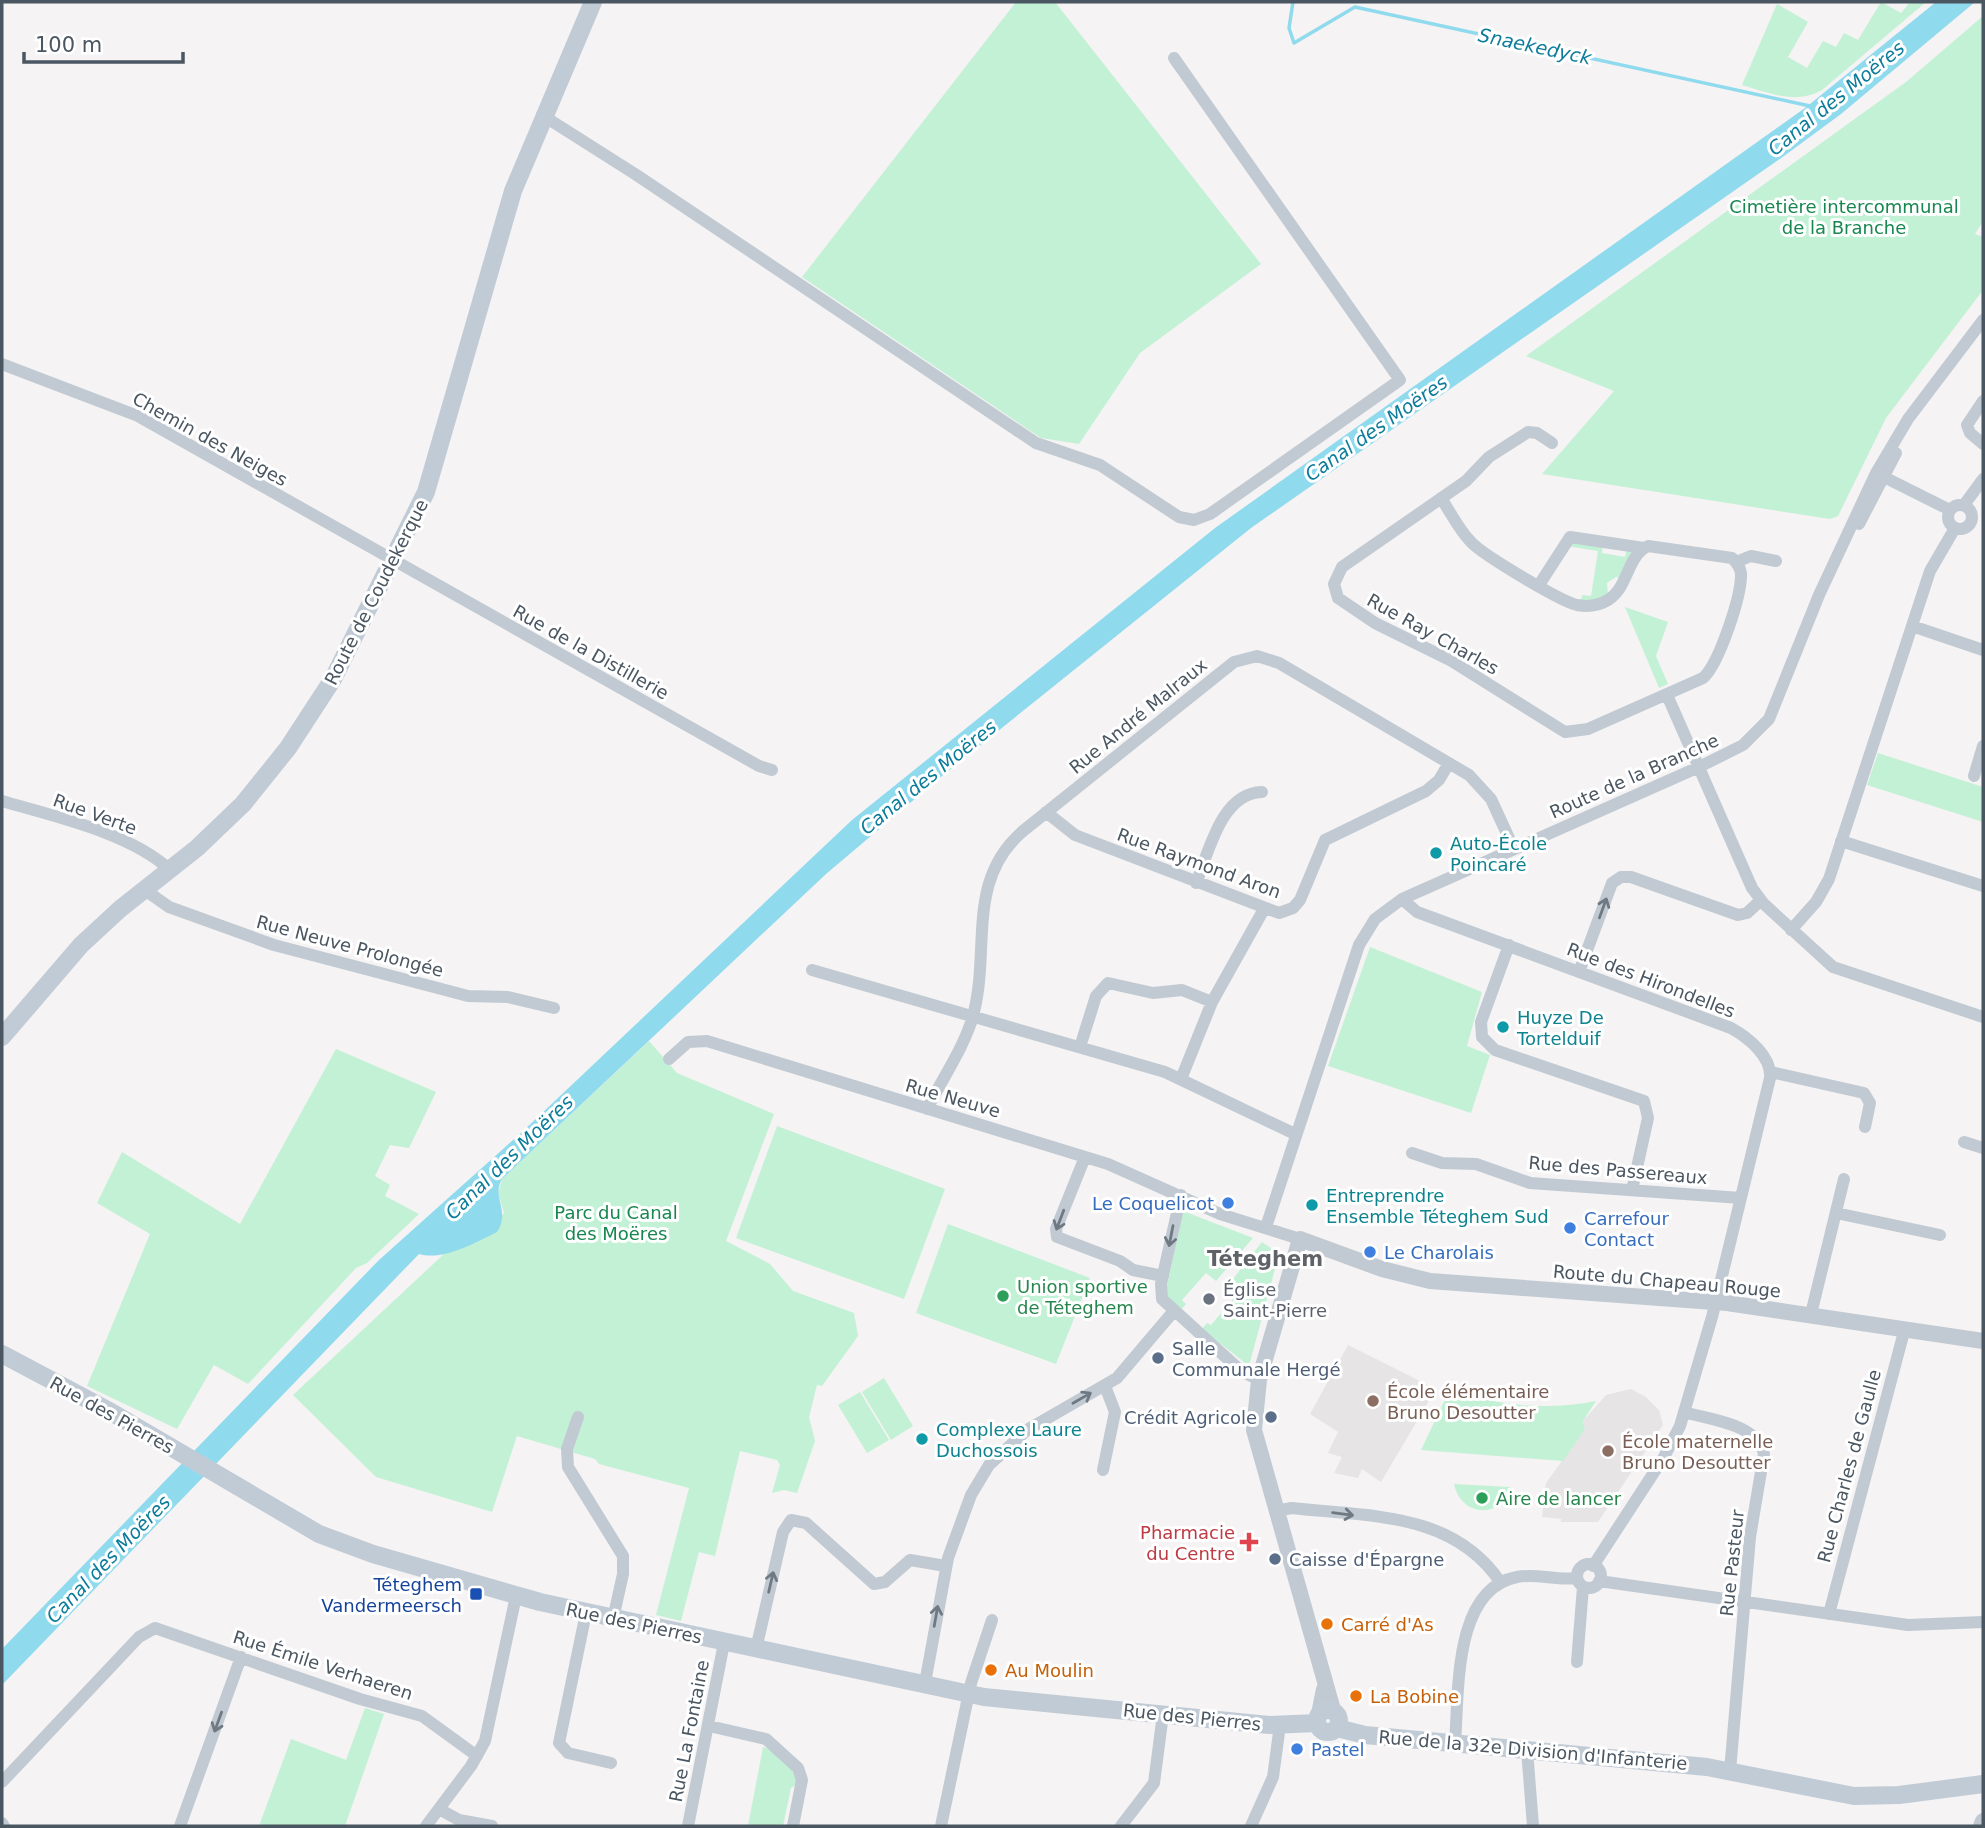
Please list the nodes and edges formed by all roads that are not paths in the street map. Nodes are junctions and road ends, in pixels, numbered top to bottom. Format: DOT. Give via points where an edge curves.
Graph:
graph roads {
  1 [pos="593,2"];
  2 [pos="1174,58"];
  3 [pos="542,115"];
  4 [pos="1983,320"];
  5 [pos="2,364"];
  6 [pos="1983,401"];
  7 [pos="1552,443"];
  8 [pos="1983,444"];
  9 [pos="1880,475"];
  10 [pos="1983,479"];
  11 [pos="1441,498"];
  12 [pos="1964,505"];
  13 [pos="1950,510"];
  14 [pos="1977,526"];
  15 [pos="1955,528"];
  16 [pos="1644,548"];
  17 [pos="1776,561"];
  18 [pos="1736,562"];
  19 [pos="393,563"];
  20 [pos="1539,585"];
  21 [pos="1912,626"];
  22 [pos="1983,650"];
  23 [pos="1667,695"];
  24 [pos="1983,746"];
  25 [pos="1449,763"];
  26 [pos="1699,768"];
  27 [pos="772,770"];
  28 [pos="1973,776"];
  29 [pos="1262,792"];
  30 [pos="2,800"];
  31 [pos="1046,813"];
  32 [pos="1842,841"];
  33 [pos="1514,849"];
  34 [pos="170,870"];
  35 [pos="1196,883"];
  36 [pos="1983,886"];
  37 [pos="145,890"];
  38 [pos="1402,899"];
  39 [pos="1760,901"];
  40 [pos="1264,909"];
  41 [pos="1791,930"];
  42 [pos="1509,945"];
  43 [pos="812,970"];
  44 [pos="1579,972"];
  45 [pos="1212,1002"];
  46 [pos="554,1008"];
  47 [pos="973,1016"];
  48 [pos="1983,1017"];
  49 [pos="2,1037"];
  50 [pos="1080,1047"];
  51 [pos="668,1059"];
  52 [pos="1771,1072"];
  53 [pos="1181,1079"];
  54 [pos="927,1109"];
  55 [pos="1865,1127"];
  56 [pos="1295,1134"];
  57 [pos="1964,1142"];
  58 [pos="1983,1148"];
  59 [pos="1412,1153"];
  60 [pos="1085,1157"];
  61 [pos="1844,1179"];
  62 [pos="1632,1190"];
  63 [pos="1181,1195"];
  64 [pos="1741,1198"];
  65 [pos="1836,1213"];
  66 [pos="1265,1227"];
  67 [pos="1940,1235"];
  68 [pos="1300,1239"];
  69 [pos="1163,1276"];
  70 [pos="1714,1302"];
  71 [pos="1173,1312"];
  72 [pos="1811,1314"];
  73 [pos="1905,1328"];
  74 [pos="1983,1341"];
  75 [pos="2,1354"];
  76 [pos="1259,1380"];
  77 [pos="1105,1385"];
  78 [pos="1684,1412"];
  79 [pos="578,1417"];
  80 [pos="1103,1470"];
  81 [pos="1275,1511"];
  82 [pos="946,1566"];
  83 [pos="1594,1566"];
  84 [pos="1599,1581"];
  85 [pos="1502,1583"];
  86 [pos="1580,1583"];
  87 [pos="516,1596"];
  88 [pos="1744,1603"];
  89 [pos="586,1613"];
  90 [pos="1829,1614"];
  91 [pos="613,1619"];
  92 [pos="992,1620"];
  93 [pos="1983,1622"];
  94 [pos="724,1643"];
  95 [pos="756,1648"];
  96 [pos="241,1657"];
  97 [pos="1577,1662"];
  98 [pos="925,1683"];
  99 [pos="968,1694"];
  100 [pos="1163,1714"];
  101 [pos="1326,1719"];
  102 [pos="1280,1725"];
  103 [pos="709,1726"];
  104 [pos="1455,1743"];
  105 [pos="1527,1750"];
  106 [pos="477,1756"];
  107 [pos="611,1763"];
  108 [pos="1730,1771"];
  109 [pos="2,1782"];
  110 [pos="1983,1784"];
  111 [pos="1983,1790"];
  112 [pos="439,1809"];
  113 [pos="1983,1821"];
  114 [pos="180,1826"];
  115 [pos="426,1826"];
  116 [pos="492,1826"];
  117 [pos="688,1826"];
  118 [pos="793,1826"];
  119 [pos="941,1826"];
  120 [pos="1121,1826"];
  121 [pos="1251,1826"];
  122 [pos="1533,1826"];
  123 [pos="1980,1826"];
  1 -- 3 [label="main road, Route de Coudekerque"];
  2 -- 3 [label="street" via="1400,380 1194,520 1179,517 1100,465 1036,443"];
  3 -- 19 [label="main road, Route de Coudekerque" via="509,201 432,475"];
  4 -- 9 [label="street, Route de la Branche" via="1908,419"];
  5 -- 19 [label="street, Chemin des Neiges" via="138,416"];
  6 -- 8 [label="street" via="1967,425"];
  7 -- 11 [label="street, Rue Ray Charles" via="1534,432 1523,434"];
  9 -- 13 [label="street"];
  9 -- 26 [label="street, Route de la Branche" via="1839,553 1769,719 1743,745"];
  10 -- 12 [label="street"];
  11 -- 20 [label="street" via="1472,543"];
  11 -- 23 [label="street, Rue Ray Charles" via="1342,567 1334,584 1340,600 1450,660 1561,731 1582,732"];
  12 -- 13 [label="street"];
  12 -- 14 [label="street"];
  13 -- 15 [label="street" via="1948,520"];
  14 -- 15 [label="street"];
  15 -- 21 [label="street" via="1931,566"];
  16 -- 18 [label="street" via="1726,556"];
  16 -- 20 [label="street" via="1570,537"];
  16 -- 20 [label="street" via="1635,557 1623,587 1600,604 1575,605"];
  17 -- 18 [label="street" via="1751,556"];
  18 -- 23 [label="street, Rue Ray Charles" via="1741,573 1736,602 1712,668 1703,678"];
  19 -- 27 [label="street, Rue de la Distillerie"];
  19 -- 34 [label="main road, Route de Coudekerque" via="333,679 288,748 237,810"];
  21 -- 22 [label="street"];
  21 -- 32 [label="street"];
  23 -- 26 [label="street"];
  24 -- 28 [label="street"];
  25 -- 31 [label="street, Rue André Malraux" via="1279,663 1253,656 1225,668"];
  25 -- 33 [label="street, Rue André Malraux" via="1486,790"];
  25 -- 40 [label="street, Rue Raymond Aron" via="1426,791 1325,840 1293,908 1279,913"];
  26 -- 33 [label="street, Route de la Branche"];
  26 -- 39 [label="street"];
  29 -- 35 [label="street" via="1243,796 1230,808"];
  30 -- 34 [label="street, Rue Verte" via="101,833 144,852"];
  31 -- 35 [label="street, Rue Raymond Aron" via="1071,834"];
  31 -- 47 [label="street, Rue André Malraux" via="1006,847 990,876"];
  32 -- 36 [label="street"];
  32 -- 41 [label="street" via="1824,889"];
  33 -- 38 [label="street, Route de la Branche"];
  34 -- 37 [label="main road, Route de Coudekerque"];
  35 -- 40 [label="street, Rue Raymond Aron"];
  37 -- 46 [label="street, Rue Neuve Prolongée" via="169,907 281,948 468,996 508,997"];
  37 -- 49 [label="main road, Route de Coudekerque" via="70,956"];
  38 -- 42 [label="street, Rue des Hirondelles" via="1414,910"];
  38 -- 56 [label="street, Route de la Branche" via="1378,915 1360,941"];
  39 -- 41 [label="street"];
  44 -- 39 [label="street, one-way" via="1612,883 1621,877 1738,915"];
  40 -- 45 [label="street"];
  41 -- 48 [label="street" via="1840,971"];
  42 -- 44 [label="street, Rue des Hirondelles"];
  42 -- 62 [label="street" via="1481,1022 1482,1037 1495,1049 1644,1101 1648,1118"];
  43 -- 47 [label="street"];
  44 -- 52 [label="street, Rue des Hirondelles" via="1734,1029 1765,1057"];
  45 -- 50 [label="street" via="1182,990 1153,993 1108,982 1097,993"];
  45 -- 53 [label="street"];
  47 -- 50 [label="street"];
  47 -- 54 [label="street, Rue André Malraux"];
  50 -- 53 [label="street"];
  51 -- 54 [label="street, Rue Neuve" via="688,1042 703,1040"];
  52 -- 55 [label="street" via="1864,1093 1870,1103"];
  52 -- 64 [label="street"];
  53 -- 56 [label="street"];
  54 -- 60 [label="street, Rue Neuve"];
  56 -- 66 [label="street, Route de la Branche"];
  57 -- 58 [label="street"];
  59 -- 62 [label="street, Rue des Passereaux" via="1443,1163 1476,1164 1530,1182"];
  60 -- 63 [label="street, Rue Neuve"];
  60 -- 69 [label="street, one-way" via="1056,1229 1057,1237 1133,1270"];
  61 -- 65 [label="street"];
  62 -- 64 [label="street, Rue des Passereaux"];
  63 -- 66 [label="street, Rue Neuve"];
  63 -- 69 [label="street, one-way"];
  64 -- 70 [label="street"];
  65 -- 67 [label="street"];
  65 -- 72 [label="street"];
  66 -- 68 [label="street, Rue Neuve"];
  68 -- 70 [label="street, Route du Chapeau Rouge" via="1430,1281"];
  68 -- 76 [label="street"];
  69 -- 71 [label="street" via="1161,1296"];
  70 -- 72 [label="street, Route du Chapeau Rouge"];
  70 -- 78 [label="street"];
  71 -- 76 [label="street" via="1241,1371"];
  71 -- 77 [label="street"];
  72 -- 73 [label="street, Route du Chapeau Rouge"];
  73 -- 74 [label="street, Route du Chapeau Rouge"];
  73 -- 90 [label="street, Rue Charles de Gaulle"];
  75 -- 87 [label="main road, Rue des Pierres" via="179,1451 305,1527 344,1545"];
  76 -- 81 [label="street" via="1254,1430"];
  77 -- 80 [label="street" via="1115,1416"];
  82 -- 77 [label="street, one-way" via="971,1495 989,1465 1027,1430"];
  78 -- 83 [label="street" via="1664,1457"];
  78 -- 88 [label="street, Rue Pasteur" via="1749,1432 1763,1448"];
  79 -- 91 [label="street" via="567,1449 568,1467 623,1556"];
  81 -- 85 [label="street, one-way" via="1292,1508 1428,1525 1481,1558"];
  81 -- 101 [label="street" via="1321,1670"];
  95 -- 82 [label="street, one-way" via="783,1532 791,1520 804,1521 874,1584 885,1582 910,1560"];
  98 -- 82 [label="street, one-way"];
  83 -- 84 [label="street" via="1600,1572"];
  83 -- 86 [label="street" via="1581,1567"];
  84 -- 86 [label="street" via="1592,1587"];
  84 -- 88 [label="street"];
  85 -- 86 [label="street" via="1526,1576"];
  85 -- 104 [label="street" via="1482,1597 1469,1620"];
  86 -- 97 [label="street"];
  87 -- 89 [label="main road, Rue des Pierres"];
  87 -- 106 [label="street" via="489,1725"];
  88 -- 90 [label="street"];
  88 -- 108 [label="street, Rue Pasteur"];
  89 -- 91 [label="main road, Rue des Pierres"];
  89 -- 107 [label="street" via="559,1743 568,1753"];
  90 -- 93 [label="street" via="1908,1625"];
  91 -- 94 [label="main road, Rue des Pierres"];
  92 -- 99 [label="street"];
  94 -- 95 [label="main road, Rue des Pierres"];
  94 -- 103 [label="street, Rue La Fontaine"];
  95 -- 98 [label="main road, Rue des Pierres"];
  96 -- 106 [label="street, Rue Émile Verhaeren" via="422,1716"];
  96 -- 109 [label="street, Rue Émile Verhaeren" via="162,1629 148,1630"];
  96 -- 114 [label="street, one-way"];
  98 -- 99 [label="main road, Rue des Pierres"];
  99 -- 100 [label="main road, Rue des Pierres"];
  99 -- 119 [label="street"];
  100 -- 102 [label="main road, Rue des Pierres"];
  100 -- 120 [label="street" via="1155,1780"];
  101 -- 102 [label="main road, Rue des Pierres"];
  101 -- 104 [label="main road, Rue de la 32e Division d'Infanterie" via="1356,1734"];
  102 -- 121 [label="street" via="1273,1777"];
  103 -- 117 [label="street, Rue La Fontaine"];
  103 -- 118 [label="street" via="766,1739 798,1768 802,1780"];
  104 -- 105 [label="main road, Rue de la 32e Division d'Infanterie"];
  105 -- 108 [label="main road, Rue de la 32e Division d'Infanterie"];
  105 -- 122 [label="street"];
  106 -- 112 [label="street"];
  108 -- 110 [label="main road, Rue de la 32e Division d'Infanterie" via="1854,1796"];
  108 -- 111 [label="main road, Rue de la 32e Division d'Infanterie" via="1805,1794 1854,1802"];
  112 -- 115 [label="street"];
  112 -- 116 [label="street" via="459,1820"];
  113 -- 123 [label="street"];
}
